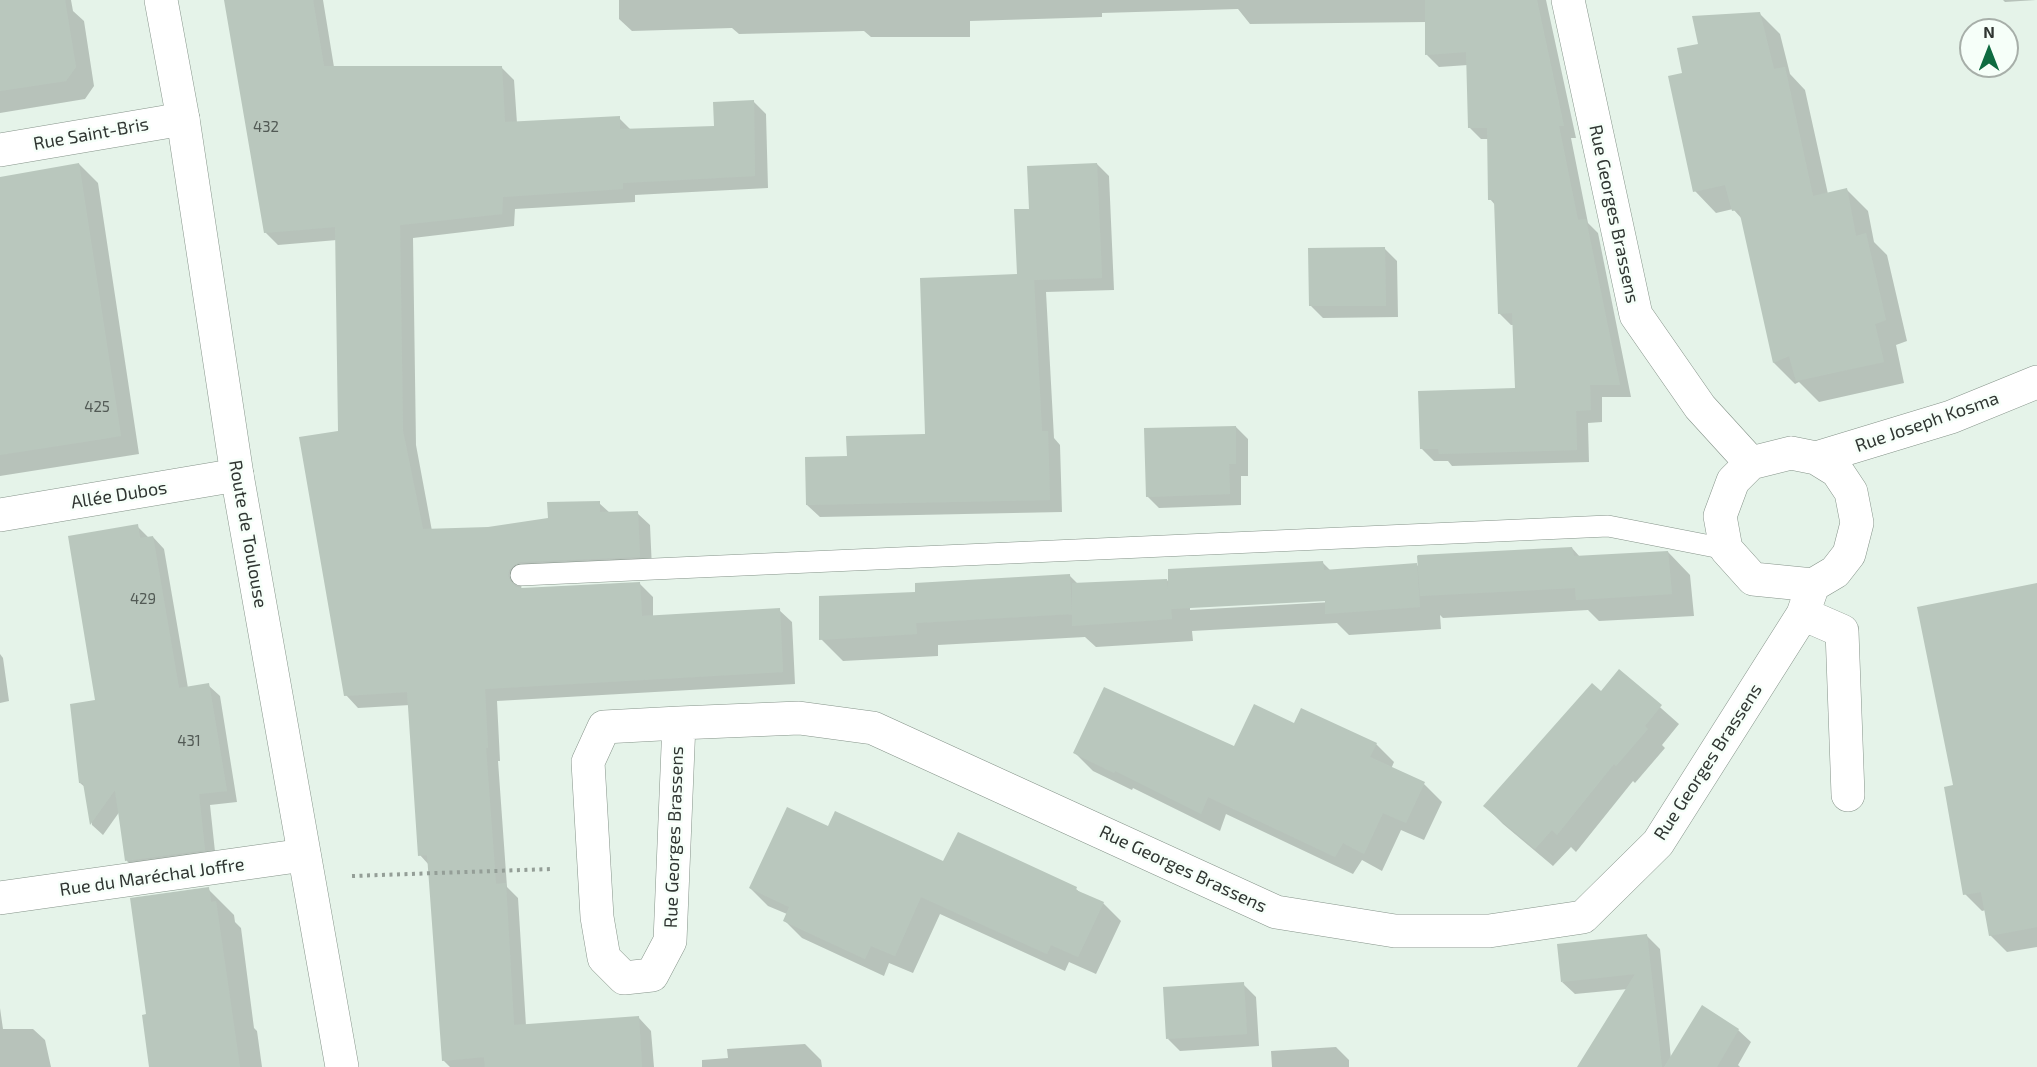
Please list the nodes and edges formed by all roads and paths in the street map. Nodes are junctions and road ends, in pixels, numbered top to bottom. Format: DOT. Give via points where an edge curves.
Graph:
graph roads {
  1 [pos="161,0"];
  2 [pos="1568,0"];
  3 [pos="183,119"];
  4 [pos="0,150"];
  5 [pos="2037,382"];
  6 [pos="1816,458"];
  7 [pos="1751,463"];
  8 [pos="237,475"];
  9 [pos="0,515"];
  10 [pos="1726,549"];
  11 [pos="521,575"];
  12 [pos="1808,600"];
  13 [pos="679,723"];
  14 [pos="1848,795"];
  15 [pos="307,866"];
  16 [pos="595,867"];
  17 [pos="0,898"];
  18 [pos="342,1067"];
  1 -- 3 [label="street, Route de Toulouse"];
  2 -- 7 [label="street, Rue Georges Brassens" via="1636,315 1700,407"];
  3 -- 4 [label="street, Rue Saint-Bris"];
  3 -- 8 [label="street, Route de Toulouse"];
  5 -- 6 [label="street, Rue Joseph Kosma" via="1951,417"];
  6 -- 7 [label="street" via="1791,453"];
  6 -- 12 [label="street" via="1837,471 1851,492 1857,523 1849,554"];
  7 -- 10 [label="street" via="1733,481 1720,516"];
  8 -- 9 [label="street, Allée Dubos"];
  8 -- 15 [label="street, Route de Toulouse"];
  10 -- 11 [label="lane" via="1608,526"];
  10 -- 12 [label="street" via="1753,579"];
  12 -- 13 [label="street, Rue Georges Brassens" via="1658,843 1583,916 1489,931 1395,931 1275,912 873,728 799,718"];
  12 -- 14 [label="street" via="1842,631"];
  13 -- 16 [label="street, Rue Georges Brassens" via="604,727 588,762"];
  13 -- 16 [label="street, Rue Georges Brassens" via="670,941 652,975 624,978 604,958"];
  15 -- 16 [label="path"];
  15 -- 17 [label="street, Rue du Maréchal Joffre"];
  15 -- 18 [label="street, Route de Toulouse"];
}
